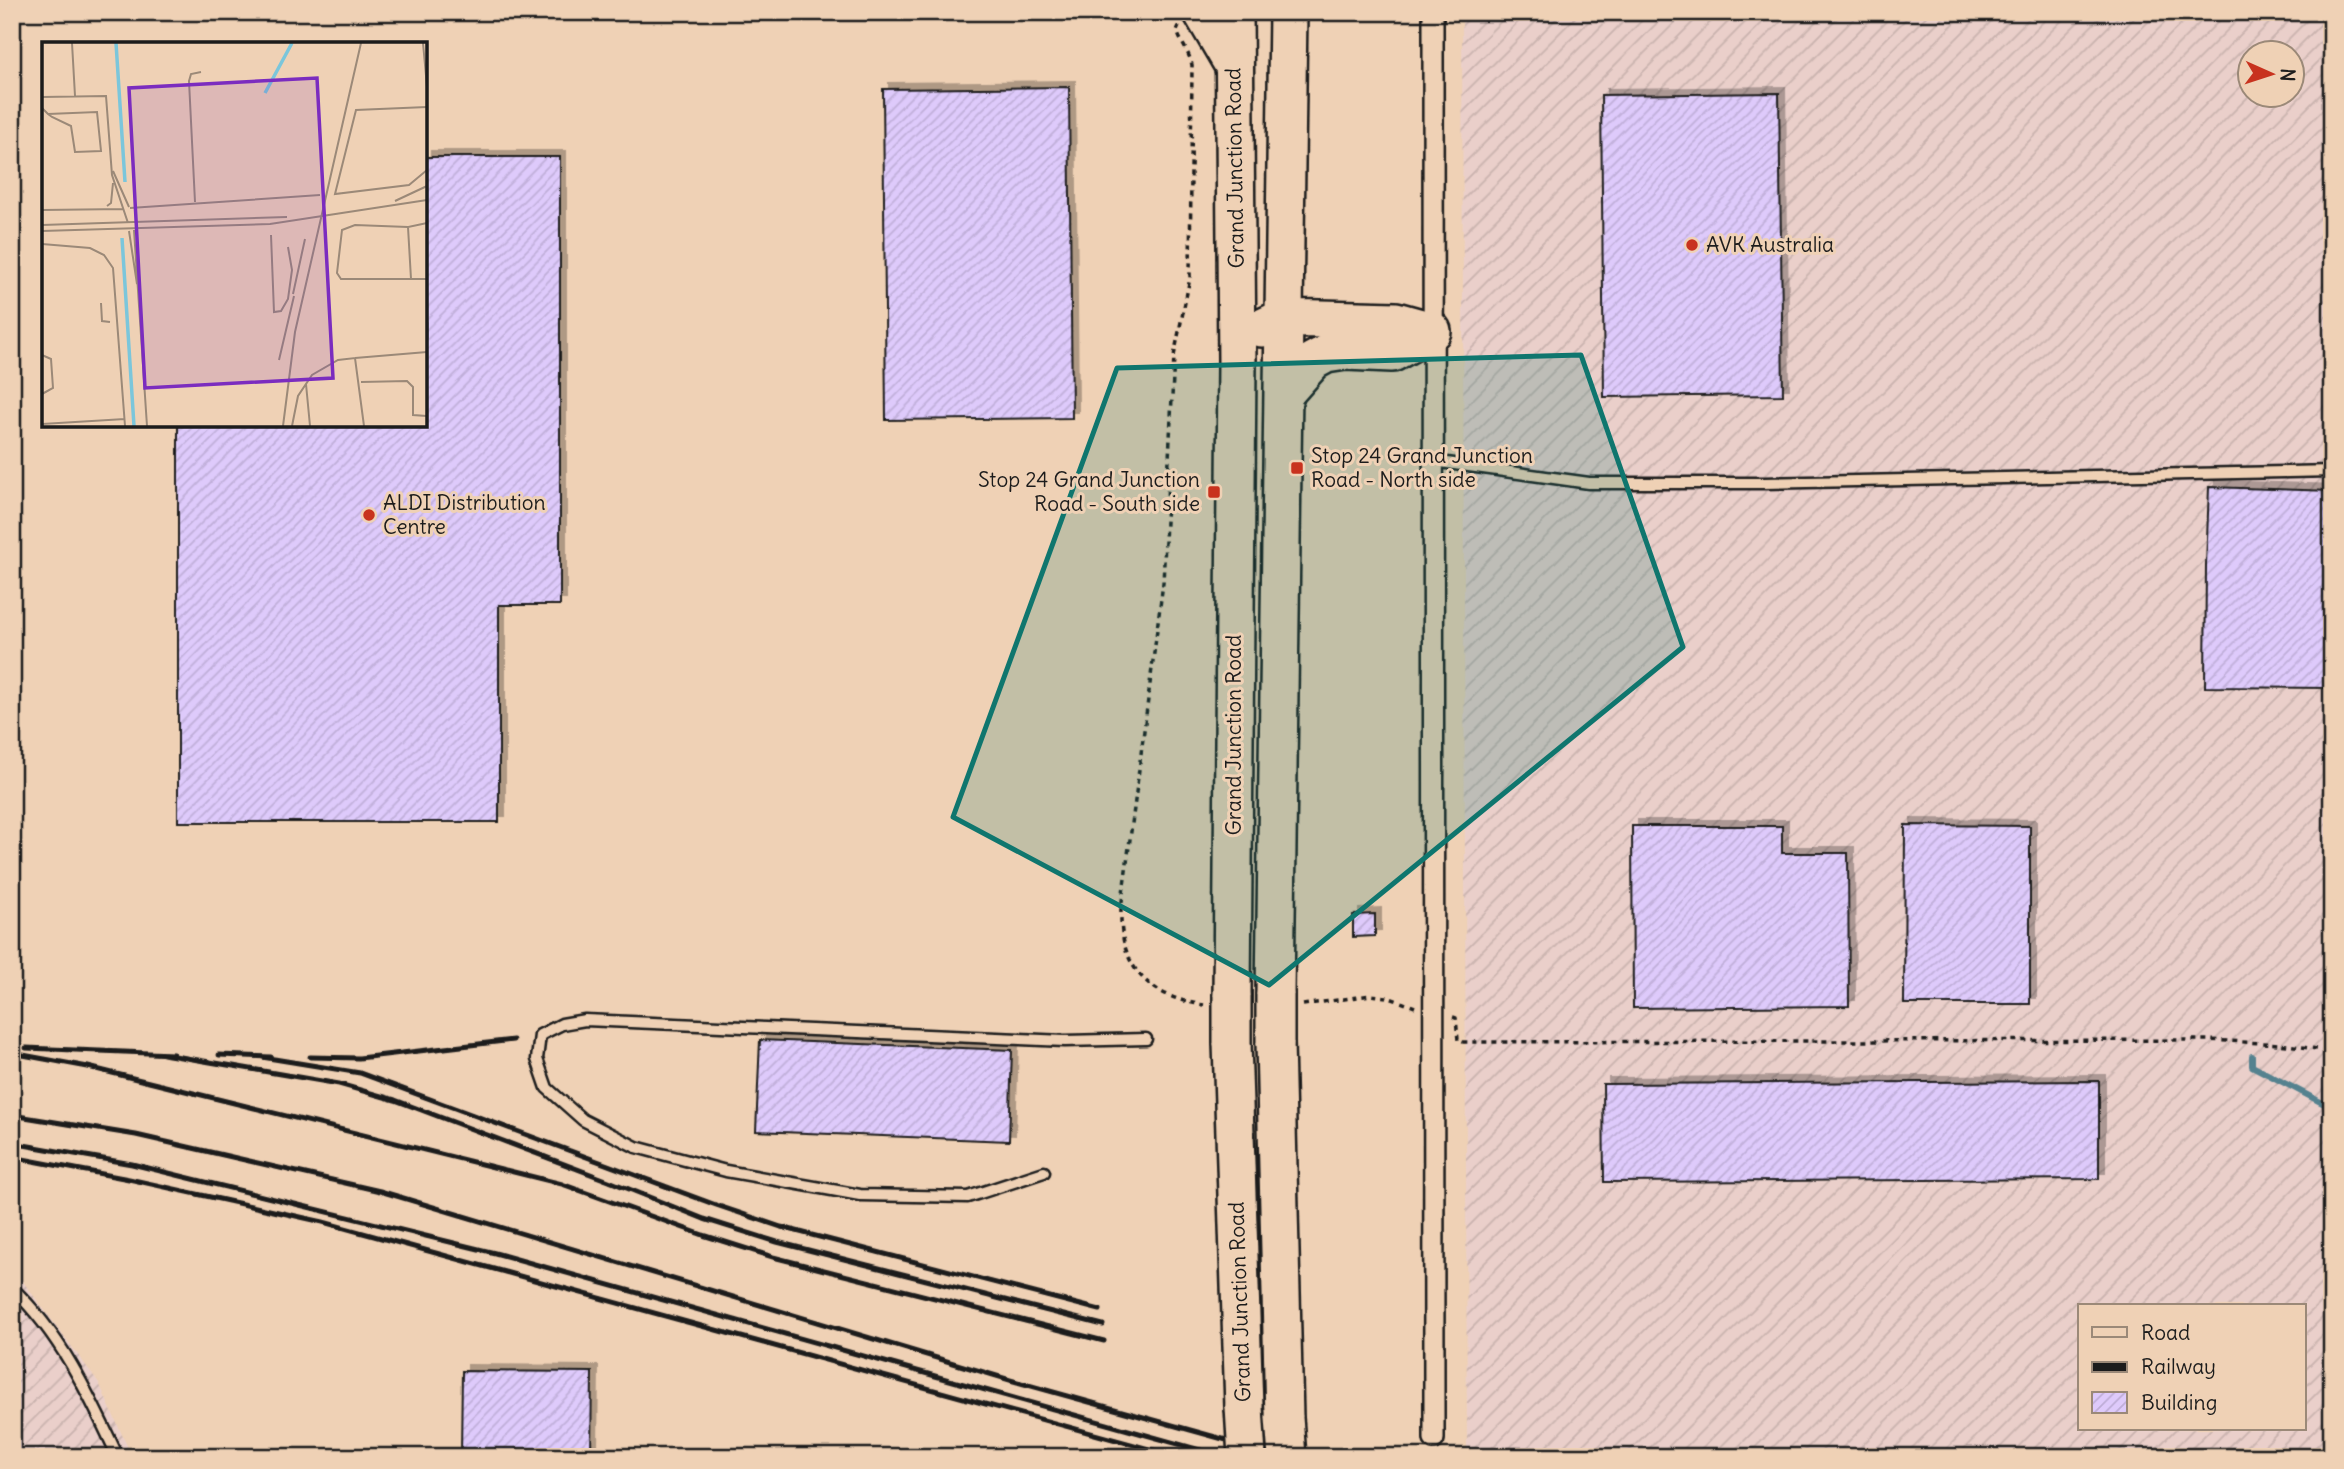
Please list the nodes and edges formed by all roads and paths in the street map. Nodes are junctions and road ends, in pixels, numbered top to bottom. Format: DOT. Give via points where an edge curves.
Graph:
graph roads {
  1 [pos="1234,12"];
  2 [pos="1288,12"];
  3 [pos="1315,12"];
  4 [pos="1433,12"];
  5 [pos="1189,18"];
  6 [pos="1288,60"];
  7 [pos="1234,75"];
  8 [pos="1283,318"];
  9 [pos="1432,331"];
  10 [pos="1237,362"];
  11 [pos="1283,395"];
  12 [pos="1432,461"];
  13 [pos="2332,471"];
  14 [pos="1290,1000"];
  15 [pos="1220,1001"];
  16 [pos="1433,1012"];
  17 [pos="1146,1040"];
  18 [pos="2332,1051"];
  19 [pos="1044,1172"];
  20 [pos="12,1288"];
  21 [pos="1434,1439"];
  22 [pos="118,1457"];
  23 [pos="1247,1457"];
  24 [pos="1287,1457"];
  1 -- 7 [label="highway, Grand Junction Road"];
  2 -- 6 [label="highway, Grand Junction Road"];
  3 -- 6 [label="highway"];
  4 -- 9 [label="street"];
  5 -- 7 [label="street"];
  5 -- 15 [label="path" via="1177,30 1192,65 1190,278 1174,356 1163,583 1120,930 1139,976 1164,994 1189,1003"];
  6 -- 8 [label="highway, Grand Junction Road"];
  7 -- 10 [label="highway, Grand Junction Road"];
  8 -- 9 [label="highway" via="1396,321"];
  8 -- 10 [label="highway" via="1258,330"];
  8 -- 11 [label="highway, Grand Junction Road"];
  9 -- 11 [label="highway" via="1392,353 1326,354 1313,361"];
  9 -- 12 [label="street"];
  10 -- 15 [label="highway, Grand Junction Road"];
  11 -- 14 [label="highway, Grand Junction Road"];
  12 -- 13 [label="lane" via="1589,483"];
  12 -- 16 [label="street"];
  14 -- 16 [label="path" via="1371,995"];
  14 -- 24 [label="highway, Grand Junction Road, bridge" via="1275,1042"];
  15 -- 23 [label="highway, Grand Junction Road, bridge" via="1232,1043"];
  16 -- 18 [label="path" via="1457,1018 1458,1040 1463,1042 2210,1041"];
  16 -- 21 [label="street"];
  17 -- 19 [label="lane" via="1065,1041 585,1020 540,1035 537,1059 547,1088 583,1120 636,1147 726,1171 860,1195 968,1197"];
  20 -- 22 [label="lane" via="33,1308 61,1349"];
}
